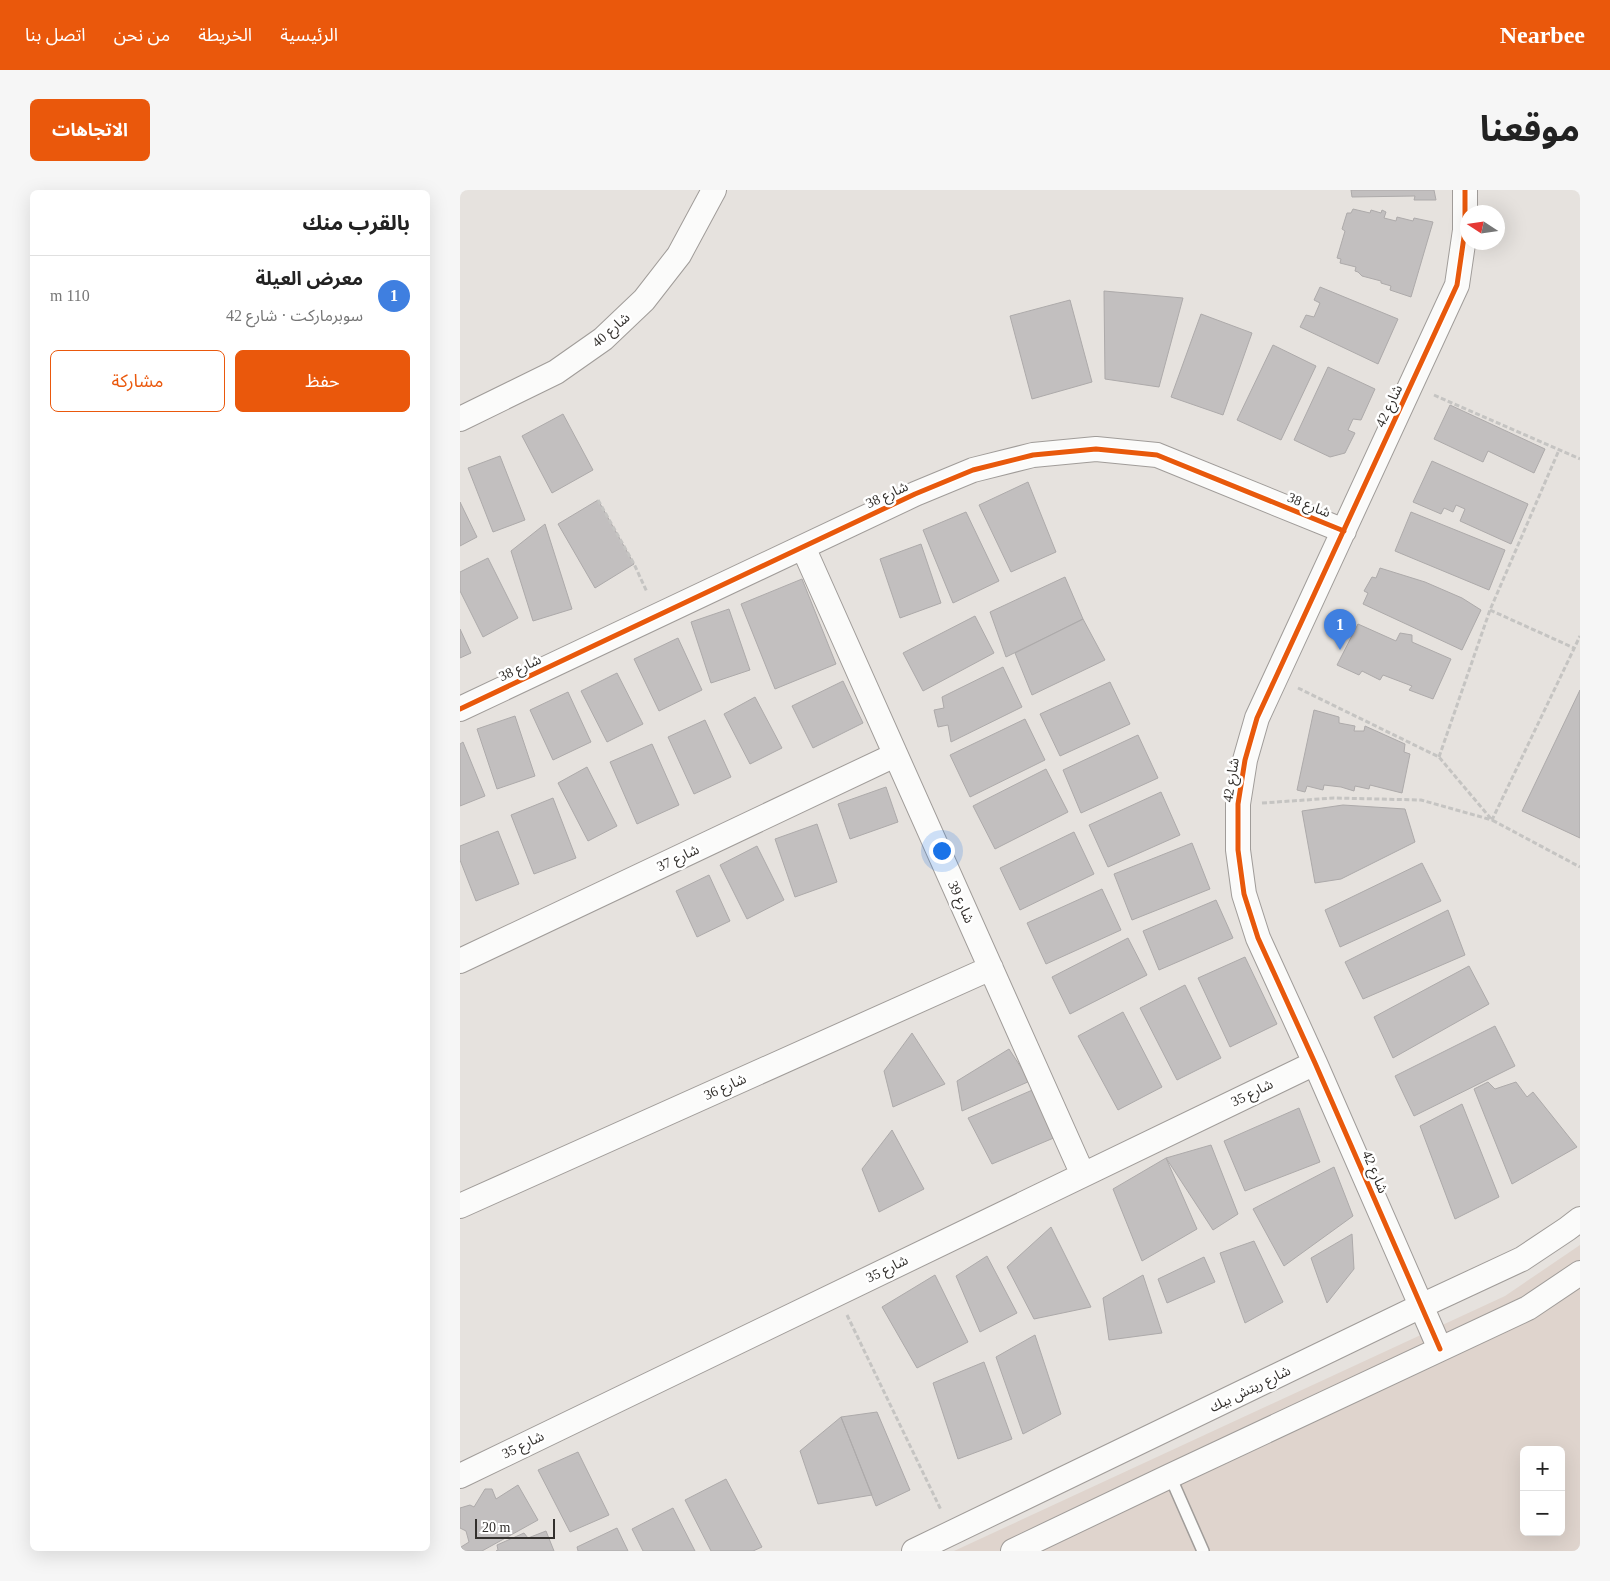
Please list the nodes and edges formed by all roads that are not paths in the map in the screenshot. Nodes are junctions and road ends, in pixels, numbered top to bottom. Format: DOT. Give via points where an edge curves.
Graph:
graph roads {
  1 [pos="714,190"];
  2 [pos="1464,190"];
  3 [pos="460,419"];
  4 [pos="1344,532"];
  5 [pos="803,548"];
  6 [pos="460,709"];
  7 [pos="895,755"];
  8 [pos="460,961"];
  9 [pos="991,968"];
  10 [pos="1315,1063"];
  11 [pos="1083,1175"];
  12 [pos="460,1206"];
  13 [pos="1580,1219"];
  14 [pos="1580,1273"];
  15 [pos="1420,1306"];
  16 [pos="1440,1349"];
  17 [pos="460,1476"];
  18 [pos="1170,1476"];
  19 [pos="914,1551"];
  20 [pos="1013,1551"];
  21 [pos="1203,1551"];
  1 -- 3 [label="street, شارع 40" via="680,254 644,300 603,339 556,372"];
  2 -- 4 [label="street, شارع 42" via="1465,230 1457,285"];
  4 -- 5 [label="street, شارع 38" via="1157,455 1096,449 1034,455 973,470"];
  4 -- 10 [label="street, شارع 42" via="1257,718 1245,760 1238,804 1238,850 1244,894 1258,938"];
  5 -- 6 [label="street, شارع 38"];
  5 -- 7 [label="street, شارع 39"];
  7 -- 8 [label="street, شارع 37"];
  7 -- 9 [label="street, شارع 39"];
  9 -- 11 [label="street, شارع 39"];
  9 -- 12 [label="street, شارع 36"];
  10 -- 11 [label="street, شارع 35"];
  10 -- 15 [label="street, شارع 42"];
  11 -- 17 [label="street, شارع 35"];
  13 -- 15 [label="street, شارع ريتش بيك" via="1522,1259"];
  14 -- 16 [label="street" via="1528,1308"];
  15 -- 16 [label="street, شارع 42"];
  15 -- 19 [label="street, شارع ريتش بيك"];
  16 -- 18 [label="street"];
  18 -- 20 [label="street"];
  18 -- 21 [label="lane"];
}
